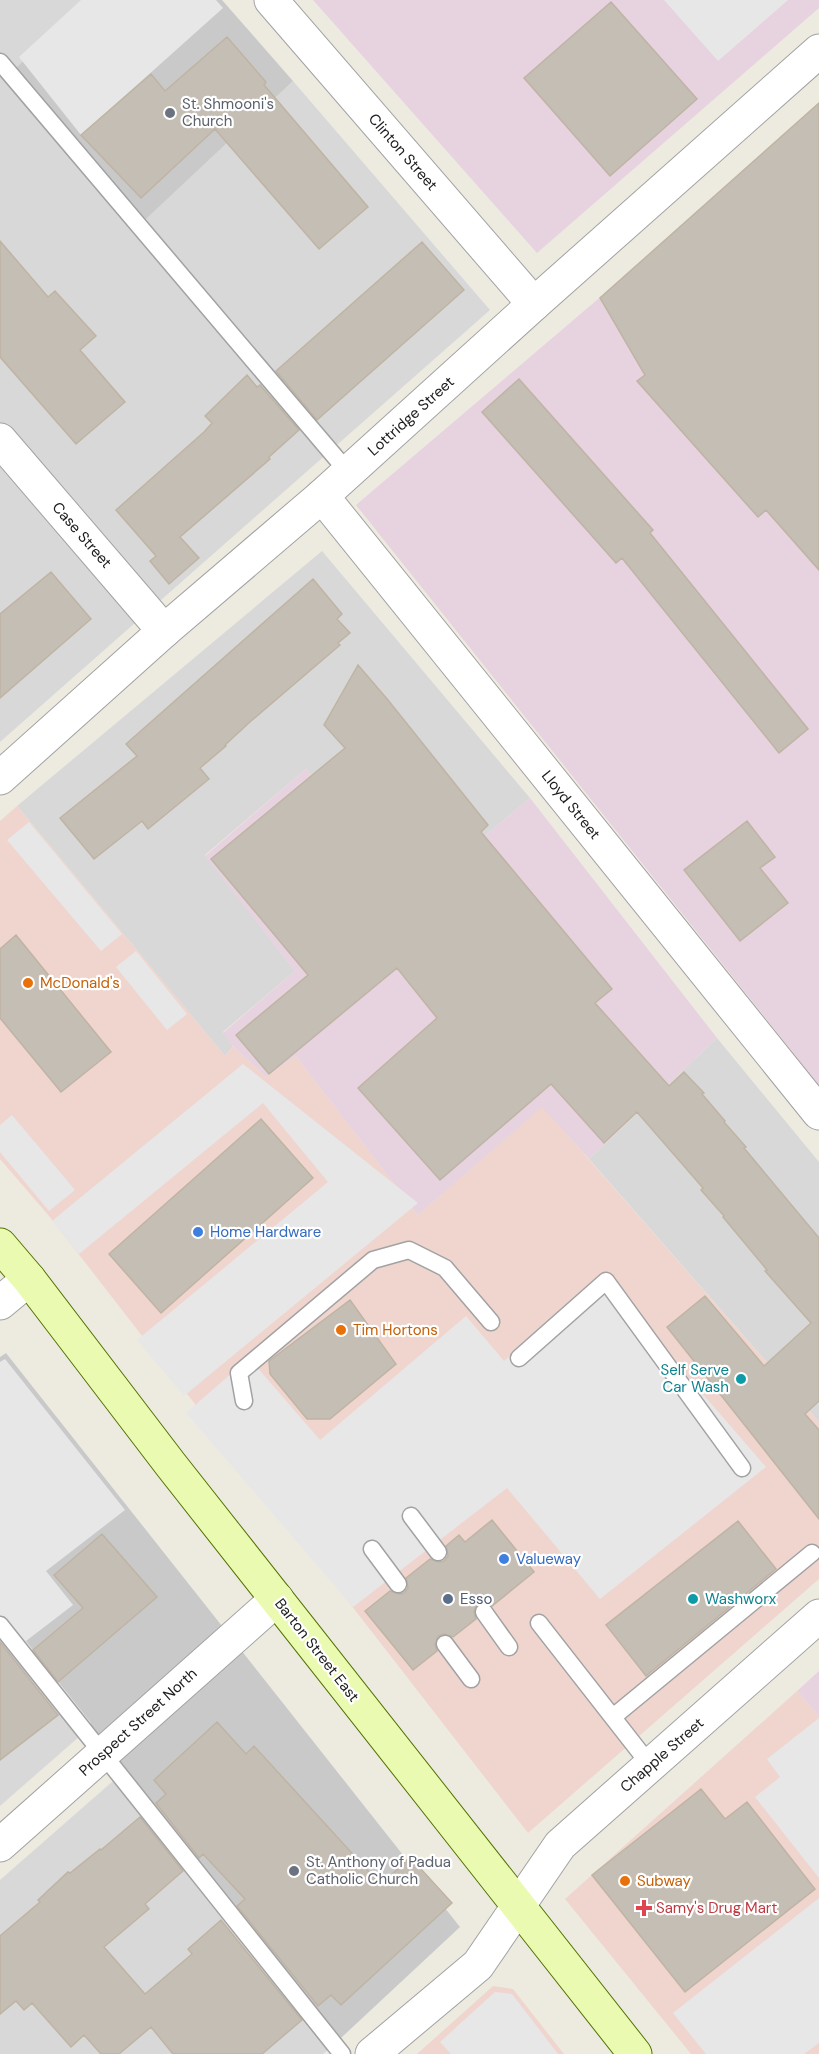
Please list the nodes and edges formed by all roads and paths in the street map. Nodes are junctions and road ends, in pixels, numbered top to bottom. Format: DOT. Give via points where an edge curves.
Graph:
graph roads {
  1 [pos="271,0"];
  2 [pos="819,51"];
  3 [pos="0,62"];
  4 [pos="534,304"];
  5 [pos="0,440"];
  6 [pos="348,472"];
  7 [pos="322,496"];
  8 [pos="164,630"];
  9 [pos="0,778"];
  10 [pos="819,1113"];
  11 [pos="0,1245"];
  12 [pos="29,1279"];
  13 [pos="0,1304"];
  14 [pos="491,1322"];
  15 [pos="519,1358"];
  16 [pos="244,1401"];
  17 [pos="741,1468"];
  18 [pos="411,1516"];
  19 [pos="372,1550"];
  20 [pos="438,1552"];
  21 [pos="812,1553"];
  22 [pos="398,1584"];
  23 [pos="277,1599"];
  24 [pos="484,1612"];
  25 [pos="819,1616"];
  26 [pos="539,1623"];
  27 [pos="0,1625"];
  28 [pos="445,1644"];
  29 [pos="510,1647"];
  30 [pos="471,1679"];
  31 [pos="613,1717"];
  32 [pos="103,1754"];
  33 [pos="650,1765"];
  34 [pos="0,1845"];
  35 [pos="517,1906"];
  36 [pos="342,2054"];
  37 [pos="372,2054"];
  38 [pos="635,2054"];
  1 -- 4 [label="street, Clinton Street"];
  2 -- 4 [label="street, Lottridge Street"];
  3 -- 6 [label="lane"];
  4 -- 6 [label="street, Lottridge Street"];
  5 -- 8 [label="street, Case Street"];
  6 -- 7 [label="street, Lottridge Street"];
  7 -- 8 [label="street, Lottridge Street"];
  7 -- 10 [label="street, Lloyd Street"];
  8 -- 9 [label="street, Lottridge Street"];
  11 -- 12 [label="main road, Barton Street East"];
  12 -- 13 [label="street"];
  12 -- 23 [label="main road, Barton Street East"];
  14 -- 16 [label="lane" via="445,1268 409,1250 373,1260 239,1373"];
  15 -- 17 [label="lane" via="606,1281"];
  18 -- 20 [label="lane"];
  19 -- 22 [label="lane"];
  21 -- 31 [label="lane"];
  23 -- 32 [label="street, Prospect Street North"];
  23 -- 35 [label="main road, Barton Street East"];
  24 -- 29 [label="lane"];
  25 -- 33 [label="street, Chapple Street"];
  26 -- 31 [label="lane"];
  27 -- 32 [label="lane"];
  28 -- 30 [label="lane"];
  31 -- 33 [label="lane"];
  32 -- 34 [label="street, Prospect Street North"];
  32 -- 36 [label="lane"];
  33 -- 35 [label="street, Chapple Street" via="560,1845"];
  35 -- 37 [label="street, Chapple Street" via="477,1965"];
  35 -- 38 [label="main road, Barton Street East"];
}
